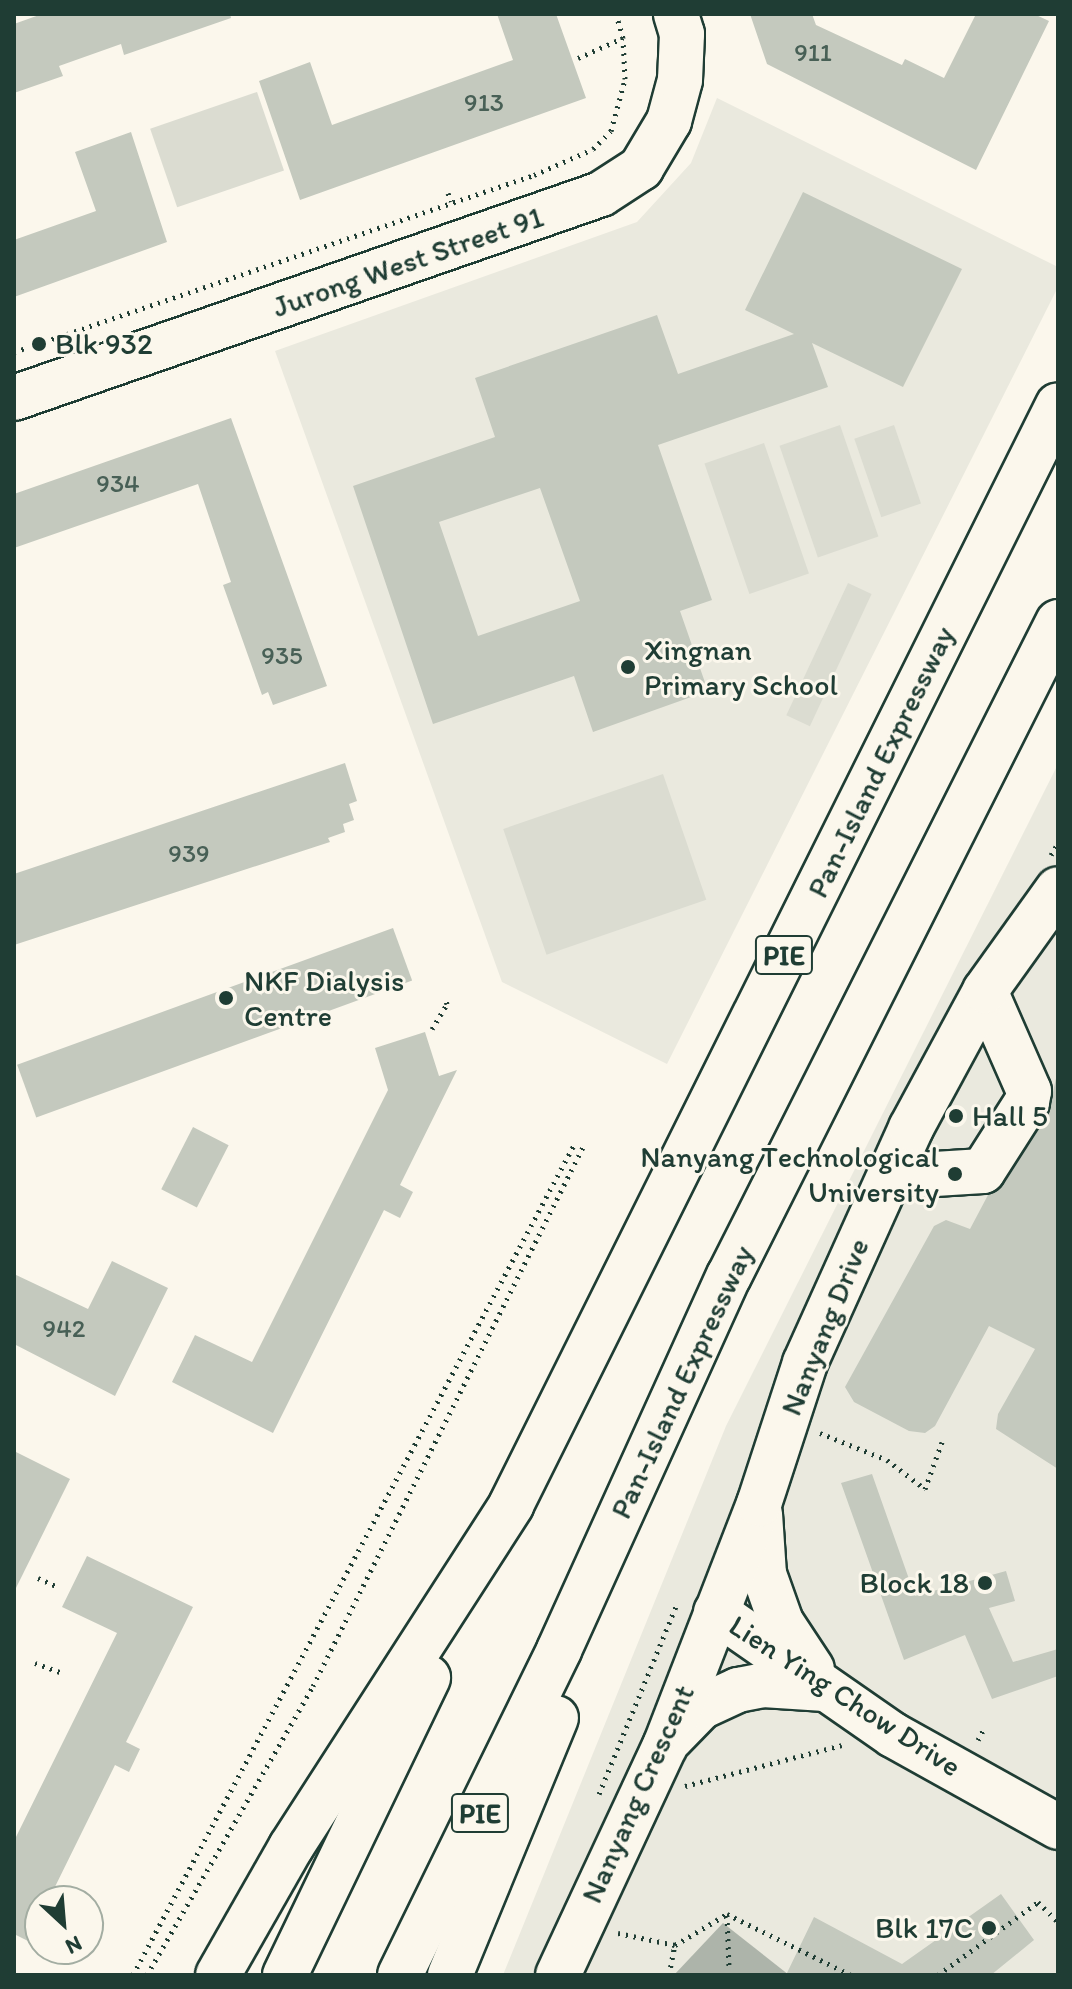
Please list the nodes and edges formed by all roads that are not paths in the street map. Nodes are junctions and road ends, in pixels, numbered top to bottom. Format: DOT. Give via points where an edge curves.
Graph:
graph roads {
  1 [pos="676,14"];
  2 [pos="636,26"];
  3 [pos="14,374"];
  4 [pos="14,398"];
  5 [pos="1058,405"];
  6 [pos="1058,416"];
  7 [pos="1058,622"];
  8 [pos="1058,889"];
  9 [pos="985,991"];
  10 [pos="891,1171"];
  11 [pos="759,1504"];
  12 [pos="511,1505"];
  13 [pos="716,1612"];
  14 [pos="559,1650"];
  15 [pos="825,1689"];
  16 [pos="665,1746"];
  17 [pos="1058,1827"];
  18 [pos="218,1975"];
  19 [pos="285,1975"];
  20 [pos="400,1975"];
  21 [pos="450,1975"];
  22 [pos="558,1975"];
  1 -- 4 [label="main road, Jurong West Street 91" via="682,34 680,80 669,121 641,168 601,194"];
  2 -- 3 [label="main road, Jurong West Street 91" via="658,40 658,80 649,116 624,153 589,177"];
  5 -- 12 [label="main road, Pan-Island Expressway / PIE"];
  6 -- 12 [label="main road, Pan-Island Expressway / PIE"];
  7 -- 14 [label="main road, Pan-Island Expressway / PIE" via="729,1276"];
  8 -- 9 [label="main road, Nanyang Drive"];
  9 -- 10 [label="main road, Nanyang Drive" via="931,1085"];
  9 -- 10 [label="main road" via="1029,1091 1027,1102 983,1171"];
  10 -- 11 [label="main road, Nanyang Drive" via="805,1363"];
  11 -- 13 [label="main road, Nanyang Drive"];
  11 -- 15 [label="main road" via="764,1574 781,1622"];
  12 -- 18 [label="main road" via="291,1847"];
  12 -- 19 [label="main road, Pan-Island Expressway / PIE"];
  13 -- 15 [label="main road, Lien Ying Chow Drive"];
  13 -- 16 [label="main road, Nanyang Crescent"];
  14 -- 20 [label="main road, Pan-Island Expressway / PIE"];
  14 -- 21 [label="main road" via="565,1696"];
  15 -- 16 [label="main road" via="763,1685 738,1690 701,1707"];
  15 -- 17 [label="main road, Lien Ying Chow Drive" via="893,1735"];
  16 -- 22 [label="main road, Nanyang Crescent"];
}
